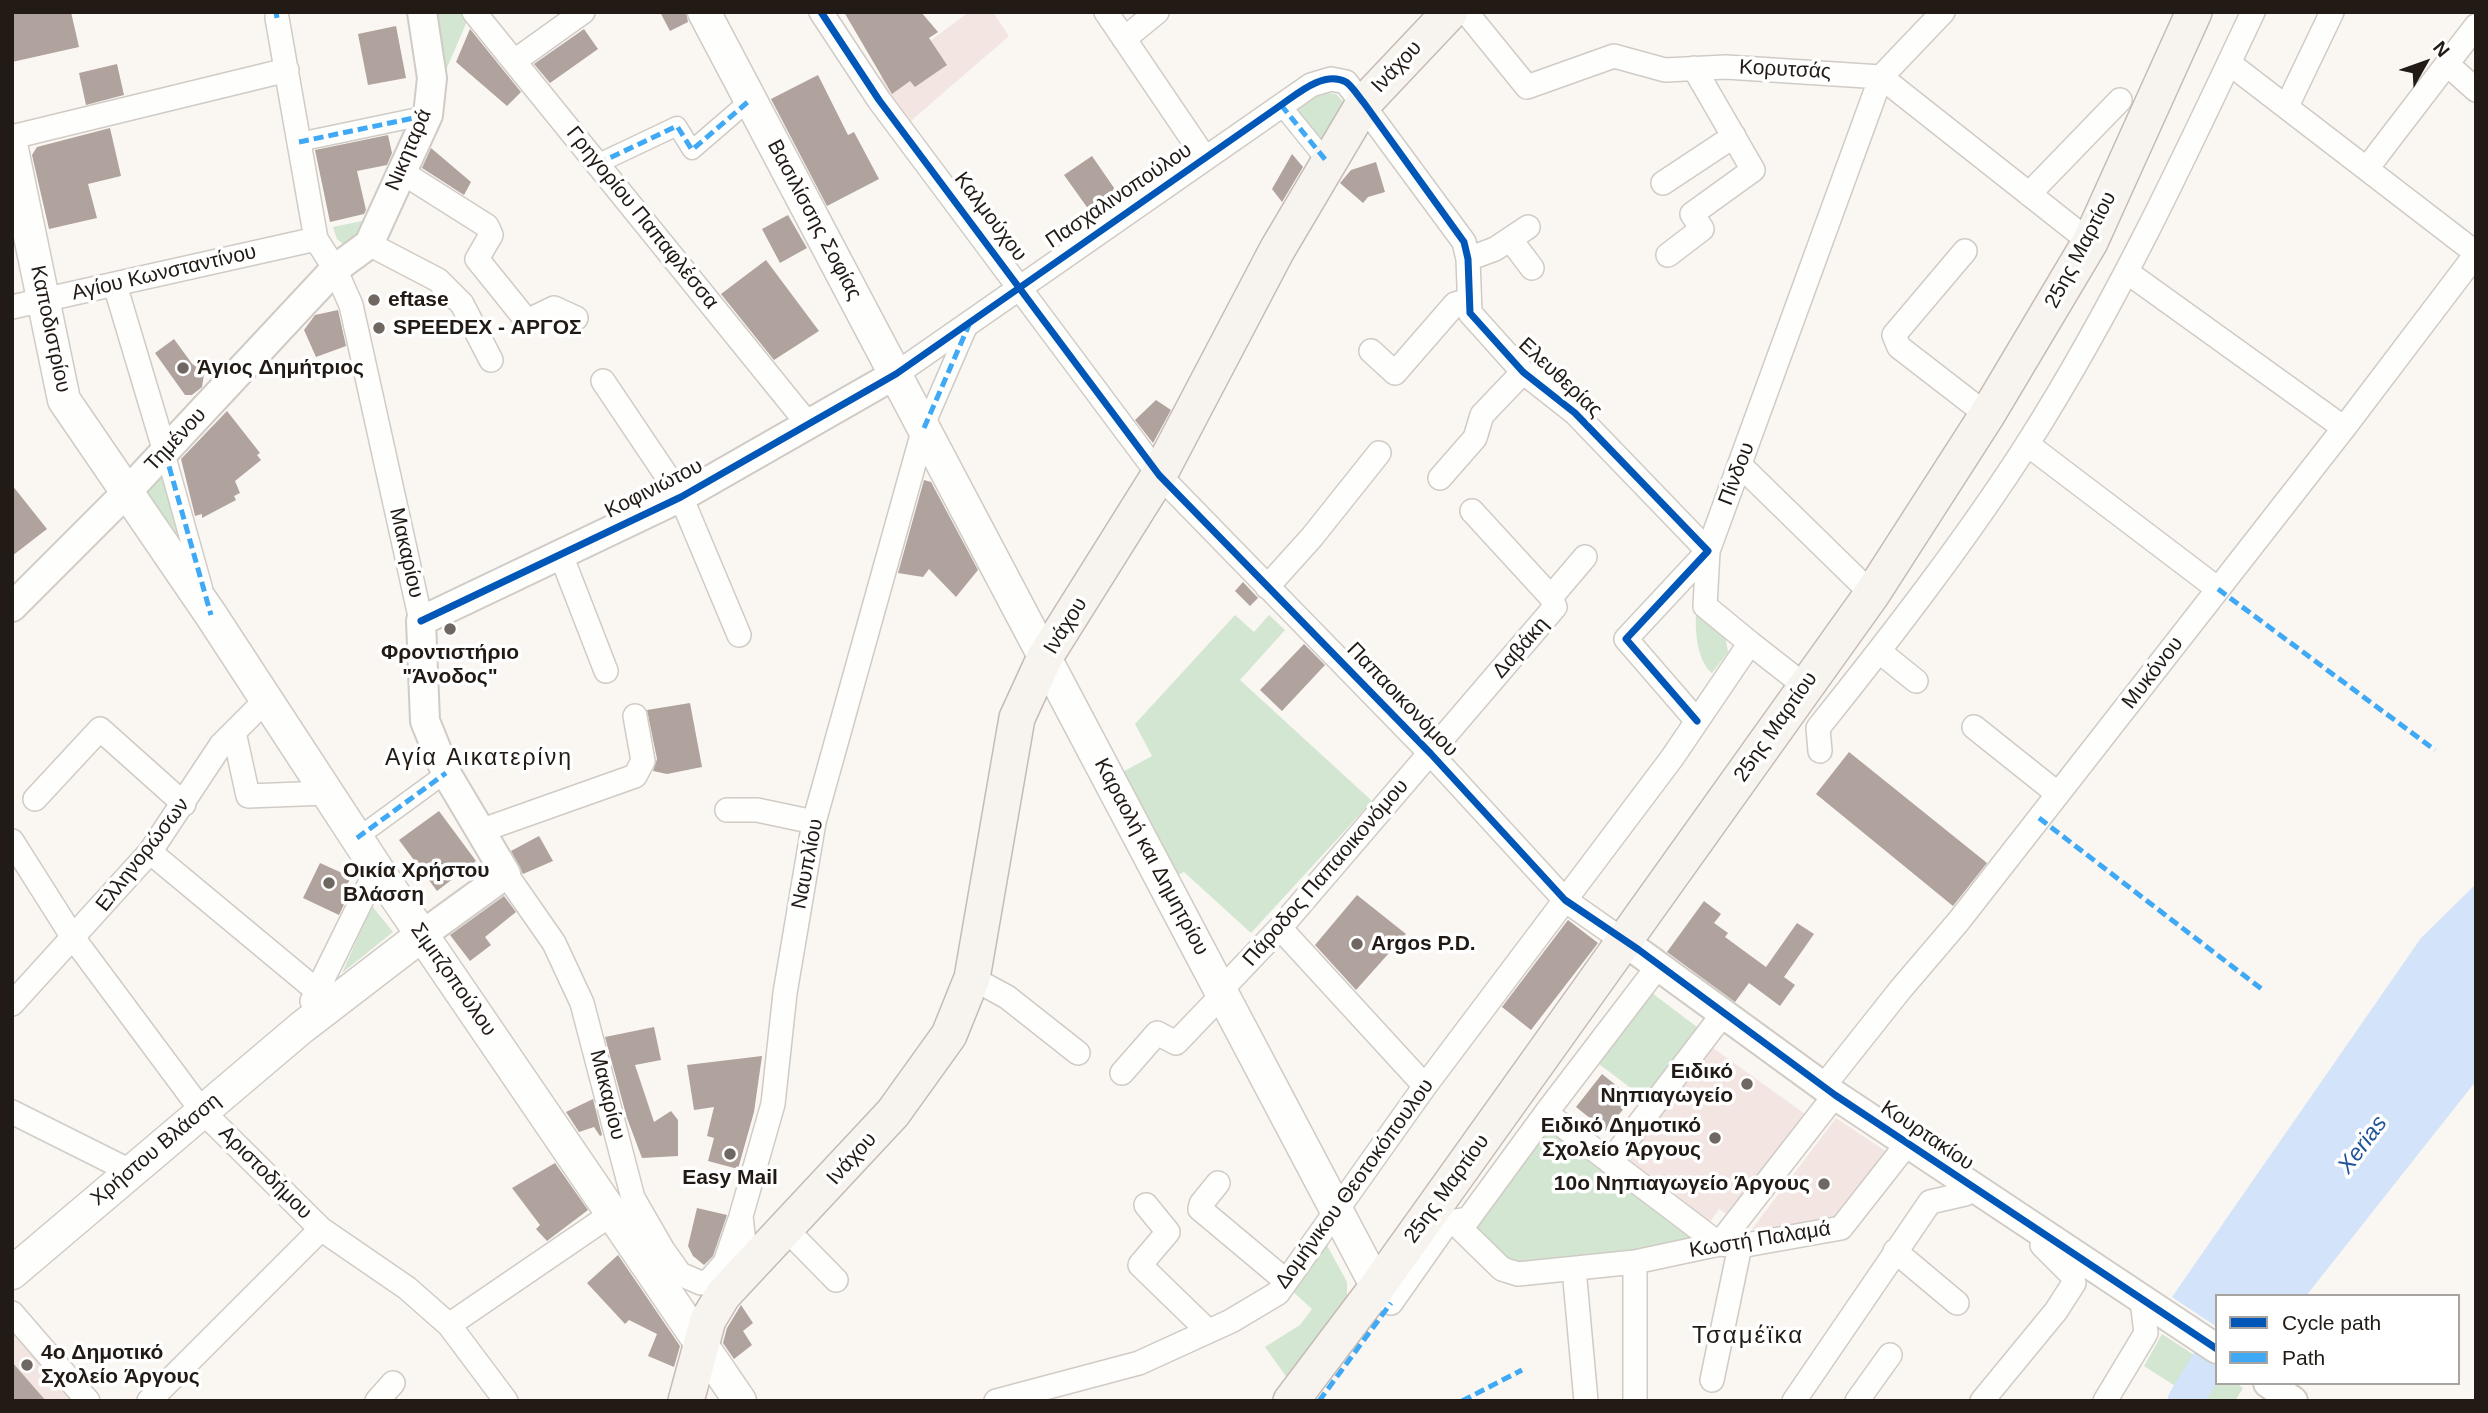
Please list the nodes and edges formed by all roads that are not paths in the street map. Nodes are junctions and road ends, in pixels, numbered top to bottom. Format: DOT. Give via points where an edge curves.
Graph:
graph roads {
  1 [pos="474,12"];
  2 [pos="583,12"];
  3 [pos="704,12"];
  4 [pos="821,12"];
  5 [pos="1106,12"];
  6 [pos="1157,12"];
  7 [pos="1450,12"];
  8 [pos="1466,12"];
  9 [pos="1943,12"];
  10 [pos="2194,12"];
  11 [pos="2253,12"];
  12 [pos="2332,12"];
  13 [pos="421,13"];
  14 [pos="276,15"];
  15 [pos="2476,26"];
  16 [pos="1124,39"];
  17 [pos="516,60"];
  18 [pos="2229,63"];
  19 [pos="2447,64"];
  20 [pos="1695,68"];
  21 [pos="287,71"];
  22 [pos="1881,77"];
  23 [pos="2476,90"];
  24 [pos="750,100"];
  25 [pos="2120,100"];
  26 [pos="1364,103"];
  27 [pos="1280,105"];
  28 [pos="2287,106"];
  29 [pos="428,115"];
  30 [pos="1734,136"];
  31 [pos="12,137"];
  32 [pos="299,142"];
  33 [pos="12,149"];
  34 [pos="1205,159"];
  35 [pos="1328,163"];
  36 [pos="597,164"];
  37 [pos="2368,167"];
  38 [pos="400,171"];
  39 [pos="1664,183"];
  40 [pos="2029,194"];
  41 [pos="316,239"];
  42 [pos="2090,242"];
  43 [pos="369,244"];
  44 [pos="1965,251"];
  45 [pos="2476,253"];
  46 [pos="1668,255"];
  47 [pos="1468,259"];
  48 [pos="1532,268"];
  49 [pos="335,269"];
  50 [pos="2127,272"];
  51 [pos="115,285"];
  52 [pos="1020,285"];
  53 [pos="43,300"];
  54 [pos="1469,300"];
  55 [pos="12,307"];
  56 [pos="576,318"];
  57 [pos="971,319"];
  58 [pos="1371,351"];
  59 [pos="491,360"];
  60 [pos="1523,372"];
  61 [pos="896,374"];
  62 [pos="603,381"];
  63 [pos="1987,415"];
  64 [pos="808,424"];
  65 [pos="924,428"];
  66 [pos="2344,428"];
  67 [pos="2027,444"];
  68 [pos="165,452"];
  69 [pos="1379,453"];
  70 [pos="1741,466"];
  71 [pos="1159,475"];
  72 [pos="1440,478"];
  73 [pos="126,493"];
  74 [pos="681,497"];
  75 [pos="1472,512"];
  76 [pos="1708,551"];
  77 [pos="561,555"];
  78 [pos="1584,557"];
  79 [pos="1267,587"];
  80 [pos="2218,589"];
  81 [pos="1872,594"];
  82 [pos="1552,597"];
  83 [pos="12,607"];
  84 [pos="211,615"];
  85 [pos="421,621"];
  86 [pos="739,635"];
  87 [pos="1750,643"];
  88 [pos="1880,652"];
  89 [pos="1045,657"];
  90 [pos="606,671"];
  91 [pos="1916,681"];
  92 [pos="1805,686"];
  93 [pos="266,700"];
  94 [pos="635,716"];
  95 [pos="1697,721"];
  96 [pos="1974,727"];
  97 [pos="234,732"];
  98 [pos="1820,751"];
  99 [pos="1431,754"];
  100 [pos="446,773"];
  101 [pos="327,793"];
  102 [pos="2058,794"];
  103 [pos="35,799"];
  104 [pos="184,804"];
  105 [pos="727,810"];
  106 [pos="814,822"];
  107 [pos="480,831"];
  108 [pos="357,838"];
  109 [pos="12,841"];
  110 [pos="150,852"];
  111 [pos="377,869"];
  112 [pos="506,874"];
  113 [pos="1565,900"];
  114 [pos="1280,928"];
  115 [pos="422,935"];
  116 [pos="74,939"];
  117 [pos="1625,942"];
  118 [pos="1658,965"];
  119 [pos="972,978"];
  120 [pos="316,990"];
  121 [pos="1222,992"];
  122 [pos="12,1004"];
  123 [pos="1723,1014"];
  124 [pos="301,1028"];
  125 [pos="1078,1053"];
  126 [pos="1122,1073"];
  127 [pos="1425,1086"];
  128 [pos="1829,1091"];
  129 [pos="202,1111"];
  130 [pos="12,1112"];
  131 [pos="1546,1113"];
  132 [pos="1907,1144"];
  133 [pos="1610,1162"];
  134 [pos="130,1171"];
  135 [pos="627,1176"];
  136 [pos="1219,1183"];
  137 [pos="1973,1188"];
  138 [pos="608,1204"];
  139 [pos="1146,1205"];
  140 [pos="1337,1211"];
  141 [pos="741,1216"];
  142 [pos="1465,1224"];
  143 [pos="321,1229"];
  144 [pos="786,1230"];
  145 [pos="2043,1235"];
  146 [pos="1729,1245"];
  147 [pos="1895,1251"];
  148 [pos="757,1261"];
  149 [pos="1636,1262"];
  150 [pos="1574,1269"];
  151 [pos="12,1273"];
  152 [pos="836,1280"];
  153 [pos="1286,1281"];
  154 [pos="1384,1295"];
  155 [pos="1957,1303"];
  156 [pos="2151,1307"];
  157 [pos="12,1313"];
  158 [pos="449,1325"];
  159 [pos="1208,1331"];
  160 [pos="701,1343"];
  161 [pos="2215,1348"];
  162 [pos="1890,1356"];
  163 [pos="1712,1380"];
  164 [pos="393,1383"];
  165 [pos="2271,1385"];
  166 [pos="88,1401"];
  167 [pos="149,1401"];
  168 [pos="377,1401"];
  169 [pos="506,1401"];
  170 [pos="686,1401"];
  171 [pos="740,1401"];
  172 [pos="996,1401"];
  173 [pos="1291,1401"];
  174 [pos="1586,1401"];
  175 [pos="1635,1401"];
  176 [pos="1794,1401"];
  177 [pos="1857,1401"];
  178 [pos="1982,1401"];
  179 [pos="2105,1401"];
  180 [pos="2293,1401"];
  1 -- 17 [label="street, Γρηγορίου Παπαφλέσσα"];
  2 -- 17 [label="street"];
  3 -- 24 [label="main road, Βασιλίσσης Σοφίας"];
  4 -- 52 [label="street, Καλμούχου" via="879,100"];
  5 -- 16 [label="street"];
  6 -- 16 [label="street"];
  7 -- 26 [label="main road, Ινάχου"];
  8 -- 20 [label="street, Κορυτσάς" via="1527,87 1614,56 1665,70"];
  9 -- 22 [label="street, Πίνδου"];
  10 -- 42 [label="main road, 25ης Μαρτίου"];
  11 -- 18 [label="street"];
  12 -- 28 [label="street"];
  13 -- 29 [label="street, Νικηταρά" via="432,78"];
  14 -- 21 [label="street"];
  15 -- 19 [label="street"];
  16 -- 34 [label="street"];
  17 -- 36 [label="street, Γρηγορίου Παπαφλέσσα"];
  18 -- 28 [label="street"];
  18 -- 50 [label="street"];
  19 -- 23 [label="street"];
  19 -- 37 [label="street"];
  20 -- 22 [label="street, Κορυτσάς"];
  20 -- 30 [label="street"];
  21 -- 31 [label="street"];
  21 -- 32 [label="street"];
  22 -- 40 [label="street"];
  22 -- 70 [label="street, Πίνδου"];
  24 -- 36 [label="street" via="692,150 677,126"];
  24 -- 61 [label="main road, Βασιλίσσης Σοφίας"];
  25 -- 40 [label="street"];
  26 -- 27 [label="street, Πασχαλινοπούλου" via="1346,82 1331,79 1311,85"];
  26 -- 35 [label="main road, Ινάχου"];
  26 -- 47 [label="street, Ελευθερίας" via="1464,242"];
  27 -- 34 [label="street, Πασχαλινοπούλου"];
  27 -- 35 [label="street"];
  28 -- 37 [label="street"];
  29 -- 32 [label="street"];
  29 -- 38 [label="street, Νικηταρά"];
  30 -- 39 [label="street"];
  30 -- 46 [label="street" via="1753,170 1692,214 1702,229"];
  32 -- 41 [label="street"];
  33 -- 53 [label="main road, Καποδιστρίου"];
  34 -- 52 [label="street, Πασχαλινοπούλου"];
  35 -- 71 [label="main road, Ινάχου"];
  36 -- 64 [label="street, Γρηγορίου Παπαφλέσσα"];
  37 -- 45 [label="street"];
  38 -- 43 [label="street, Νικηταρά"];
  38 -- 56 [label="street" via="487,226 491,235 477,259 527,321 554,308"];
  40 -- 42 [label="street"];
  41 -- 49 [label="street, Μακαρίου"];
  41 -- 51 [label="street, Αγίου Κωνσταντίνου"];
  42 -- 63 [label="main road, 25ης Μαρτίου"];
  43 -- 49 [label="street"];
  43 -- 59 [label="street" via="438,280 462,304"];
  44 -- 63 [label="street" via="1894,335 1899,347"];
  45 -- 66 [label="street, Μυκόνου"];
  47 -- 48 [label="street" via="1519,233"];
  47 -- 54 [label="street, Ελευθερίας"];
  49 -- 68 [label="street, Τημένου"];
  49 -- 85 [label="street, Μακαρίου" via="351,305"];
  50 -- 66 [label="street"];
  50 -- 67 [label="street"];
  51 -- 53 [label="street, Αγίου Κωνσταντίνου"];
  51 -- 68 [label="street"];
  52 -- 57 [label="street, Πασχαλινοπούλου"];
  52 -- 71 [label="street, Καλμούχου"];
  53 -- 55 [label="street, Αγίου Κωνσταντίνου"];
  53 -- 73 [label="main road, Καποδιστρίου" via="64,400"];
  54 -- 58 [label="street" via="1455,304 1395,373"];
  54 -- 60 [label="street, Ελευθερίας" via="1470,313"];
  57 -- 61 [label="street, Πασχαλινοπούλου"];
  57 -- 65 [label="street, Ναυπλίου"];
  60 -- 72 [label="street" via="1482,415 1475,438"];
  60 -- 76 [label="street, Ελευθερίας" via="1574,413"];
  61 -- 64 [label="street, Κοφινιώτου"];
  61 -- 65 [label="main road, Βασιλίσσης Σοφίας"];
  62 -- 74 [label="street"];
  63 -- 81 [label="main road, 25ης Μαρτίου"];
  64 -- 74 [label="street, Κοφινιώτου"];
  65 -- 89 [label="main road, Καραολή και Δημητρίου"];
  65 -- 106 [label="street, Ναυπλίου"];
  66 -- 80 [label="street, Μυκόνου"];
  67 -- 80 [label="street"];
  67 -- 88 [label="street"];
  68 -- 73 [label="street, Τημένου"];
  68 -- 84 [label="street, Σιμιτζοπούλου"];
  69 -- 79 [label="street"];
  70 -- 76 [label="street, Πίνδου"];
  70 -- 81 [label="street"];
  71 -- 79 [label="street, Παπαοικονόμου"];
  71 -- 89 [label="main road, Ινάχου"];
  73 -- 83 [label="street, Τημένου"];
  73 -- 84 [label="main road, Σιμιτζοπούλου"];
  74 -- 77 [label="street, Κοφινιώτου"];
  74 -- 86 [label="street"];
  75 -- 82 [label="street, Δαβάκη"];
  76 -- 87 [label="street, Πίνδου" via="1705,606"];
  76 -- 95 [label="street" via="1626,639"];
  77 -- 85 [label="street, Κοφινιώτου"];
  77 -- 90 [label="street"];
  78 -- 82 [label="street"];
  79 -- 99 [label="street, Παπαοικονόμου"];
  80 -- 102 [label="street, Μυκόνου"];
  81 -- 92 [label="main road, 25ης Μαρτίου"];
  82 -- 99 [label="street, Δαβάκη" via="1555,607 1549,617"];
  84 -- 93 [label="main road, Σιμιτζοπούλου"];
  85 -- 100 [label="street, Μακαρίου" via="425,721"];
  87 -- 92 [label="street"];
  87 -- 95 [label="street"];
  88 -- 91 [label="street"];
  88 -- 98 [label="street" via="1818,728"];
  89 -- 119 [label="main road, Ινάχου" via="1017,718"];
  89 -- 121 [label="main road, Καραολή και Δημητρίου"];
  92 -- 117 [label="main road, 25ης Μαρτίου"];
  93 -- 97 [label="street, Ελληνορώσων"];
  93 -- 101 [label="main road, Σιμιτζοπούλου"];
  94 -- 107 [label="street" via="643,761 635,776"];
  95 -- 113 [label="street"];
  96 -- 102 [label="street"];
  97 -- 101 [label="street" via="248,796"];
  97 -- 104 [label="street, Ελληνορώσων"];
  99 -- 113 [label="street, Παπαοικονόμου"];
  99 -- 114 [label="street, Πάροδος Παπαοικονόμου"];
  100 -- 107 [label="street, Μακαρίου"];
  100 -- 108 [label="street"];
  101 -- 108 [label="main road, Σιμιτζοπούλου"];
  102 -- 128 [label="street, Μυκόνου"];
  103 -- 104 [label="street" via="100,729"];
  104 -- 110 [label="street, Ελληνορώσων"];
  105 -- 106 [label="street" via="757,810"];
  106 -- 141 [label="street, Ναυπλίου" via="785,993 773,1104"];
  107 -- 112 [label="street, Μακαρίου"];
  108 -- 111 [label="main road, Σιμιτζοπούλου"];
  109 -- 116 [label="street, Αριστοδήμου"];
  110 -- 116 [label="street, Ελληνορώσων"];
  110 -- 120 [label="street"];
  111 -- 115 [label="main road, Σιμιτζοπούλου"];
  111 -- 120 [label="street, Χρήστου Βλάσση"];
  112 -- 115 [label="street, Χρήστου Βλάσση"];
  112 -- 135 [label="street, Μακαρίου" via="554,943 582,1003"];
  113 -- 117 [label="street, Παπαοικονόμου"];
  113 -- 127 [label="street, Δομήνικου Θεοτοκόπουλου"];
  114 -- 121 [label="street, Πάροδος Παπαοικονόμου"];
  114 -- 127 [label="street"];
  115 -- 124 [label="main road, Χρήστου Βλάσση"];
  115 -- 138 [label="main road, Σιμιτζοπούλου"];
  116 -- 122 [label="street, Ελληνορώσων"];
  116 -- 129 [label="street, Αριστοδήμου"];
  117 -- 118 [label="street, Κουρτακίου"];
  117 -- 154 [label="main road, 25ης Μαρτίου"];
  118 -- 123 [label="street, Κουρτακίου"];
  118 -- 131 [label="street"];
  119 -- 125 [label="street" via="1007,997"];
  119 -- 144 [label="main road, Ινάχου" via="949,1035 924,1074"];
  120 -- 124 [label="street, Χρήστου Βλάσση"];
  121 -- 126 [label="street, Πάροδος Παπαοικονόμου" via="1176,1043 1157,1033"];
  121 -- 140 [label="main road, Καραολή και Δημητρίου"];
  123 -- 128 [label="street, Κουρτακίου"];
  123 -- 133 [label="street"];
  124 -- 129 [label="main road, Χρήστου Βλάσση"];
  127 -- 140 [label="street, Δομήνικου Θεοτοκόπουλου"];
  128 -- 132 [label="street, Κουρτακίου"];
  128 -- 146 [label="street, Μυκόνου"];
  129 -- 134 [label="main road, Χρήστου Βλάσση"];
  129 -- 143 [label="street, Αριστοδήμου"];
  130 -- 134 [label="street"];
  131 -- 133 [label="street"];
  131 -- 142 [label="street"];
  132 -- 137 [label="street, Κουρτακίου"];
  132 -- 146 [label="street, Κωστή Παλαμά" via="1841,1228"];
  133 -- 146 [label="street"];
  134 -- 151 [label="main road, Χρήστου Βλάσση"];
  135 -- 138 [label="street"];
  135 -- 141 [label="street, Μακαρίου" via="633,1198 663,1250 690,1280 701,1283 716,1276 725,1264"];
  136 -- 153 [label="street" via="1200,1209"];
  137 -- 145 [label="street, Κουρτακίου"];
  137 -- 147 [label="street" via="1965,1194 1934,1199"];
  138 -- 158 [label="street"];
  138 -- 160 [label="main road, Σιμιτζοπούλου"];
  139 -- 159 [label="street" via="1168,1232 1140,1265"];
  140 -- 153 [label="street, Δομήνικου Θεοτοκόπουλου"];
  140 -- 154 [label="main road, Καραολή και Δημητρίου"];
  141 -- 148 [label="street, Ναυπλίου" via="744,1243"];
  142 -- 150 [label="street, Κωστή Παλαμά" via="1502,1269 1518,1274"];
  142 -- 154 [label="street" via="1448,1222"];
  143 -- 158 [label="street, Αριστοδήμου" via="407,1288"];
  143 -- 167 [label="street"];
  144 -- 148 [label="main road, Ινάχου"];
  144 -- 152 [label="street"];
  145 -- 156 [label="street, Κουρτακίου"];
  145 -- 178 [label="street" via="2042,1245 2072,1275 2074,1283"];
  146 -- 149 [label="street, Κωστή Παλαμά"];
  146 -- 163 [label="street"];
  147 -- 155 [label="street"];
  147 -- 176 [label="street"];
  148 -- 160 [label="main road" via="723,1295"];
  149 -- 150 [label="street, Κωστή Παλαμά"];
  149 -- 175 [label="street"];
  150 -- 174 [label="street"];
  153 -- 159 [label="street, Δομήνικου Θεοτοκόπουλου" via="1278,1293"];
  154 -- 173 [label="main road, 25ης Μαρτίου"];
  156 -- 161 [label="street, Κουρτακίου"];
  156 -- 179 [label="street" via="2146,1333"];
  157 -- 166 [label="street"];
  158 -- 169 [label="street, Αριστοδήμου"];
  159 -- 172 [label="street, Δομήνικου Θεοτοκόπουλου" via="1139,1363"];
  160 -- 170 [label="main road"];
  160 -- 171 [label="main road, Σιμιτζοπούλου"];
  162 -- 177 [label="street"];
  164 -- 168 [label="street"];
  165 -- 180 [label="street"];
}
